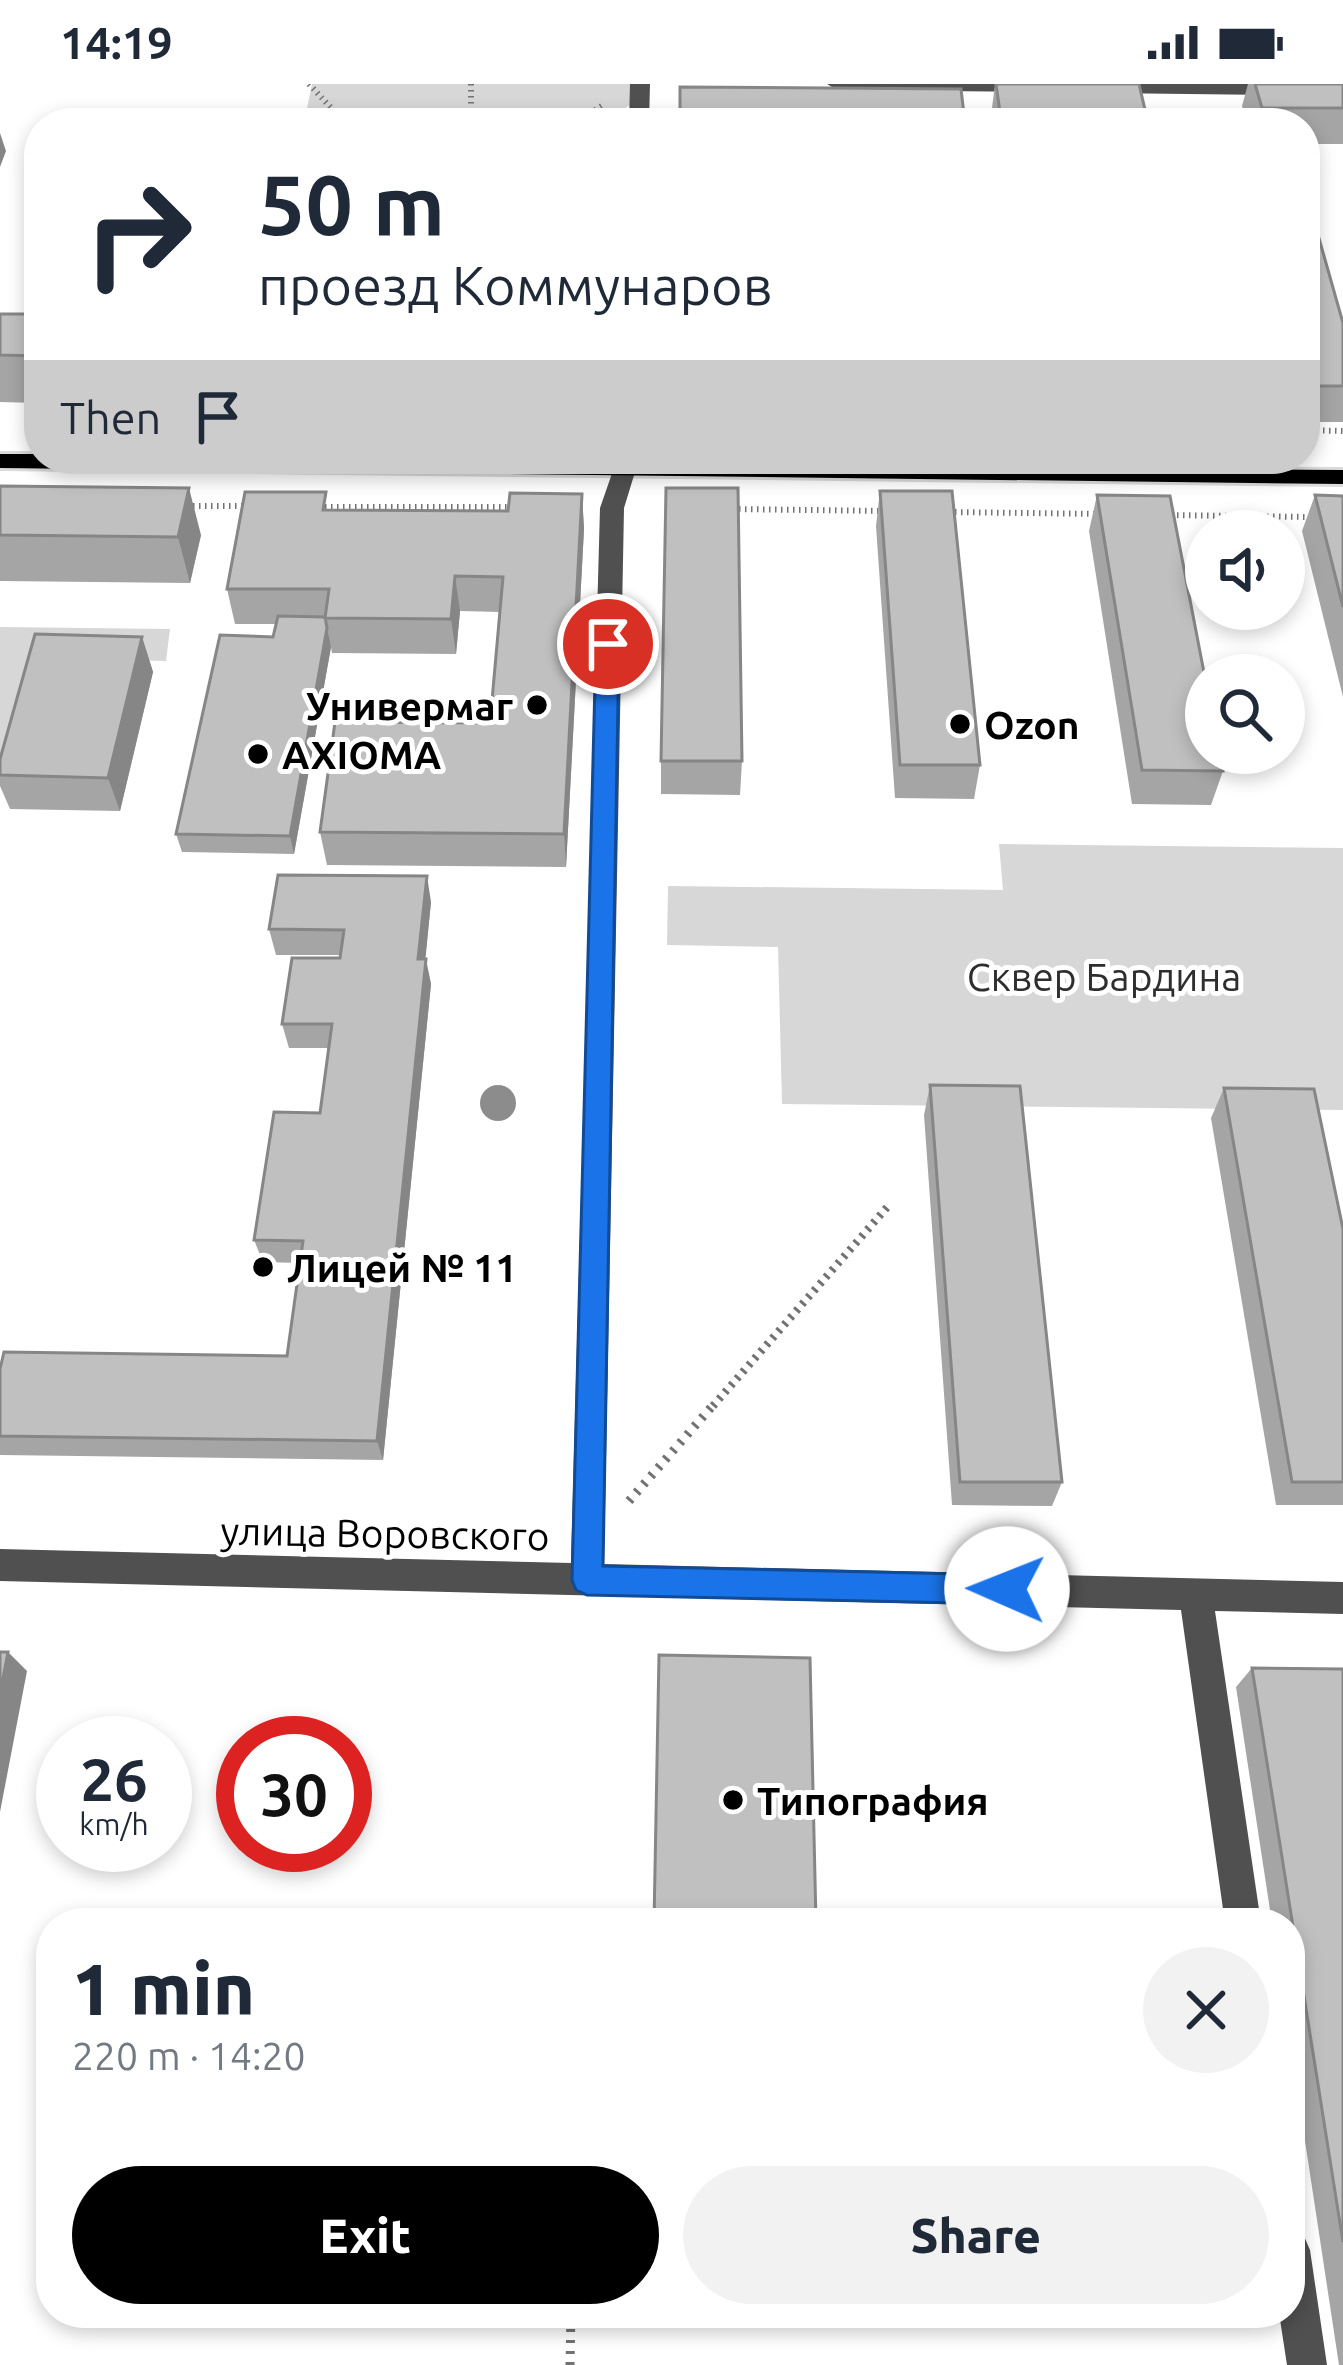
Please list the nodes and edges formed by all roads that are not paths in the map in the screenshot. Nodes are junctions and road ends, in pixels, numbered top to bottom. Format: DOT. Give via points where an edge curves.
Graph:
graph roads {
  1 [pos="837,84"];
  2 [pos="1066,87"];
  3 [pos="1343,90"];
  4 [pos="624,474"];
  5 [pos="1178,474"];
  6 [pos="1343,477"];
  7 [pos="588,1563"];
  8 [pos="0,1565"];
  9 [pos="1196,1594"];
  10 [pos="1343,1598"];
  11 [pos="1241,1908"];
  12 [pos="1302,2328"];
  13 [pos="1307,2365"];
  1 -- 2 [label="street"];
  2 -- 3 [label="street"];
  4 -- 7 [label="street" via="612,508"];
  5 -- 6 [label="main road"];
  7 -- 8 [label="street, улица Воровского"];
  7 -- 9 [label="street, улица Воровского"];
  9 -- 10 [label="street, улица Воровского"];
  9 -- 11 [label="street"];
  12 -- 13 [label="street"];
}
